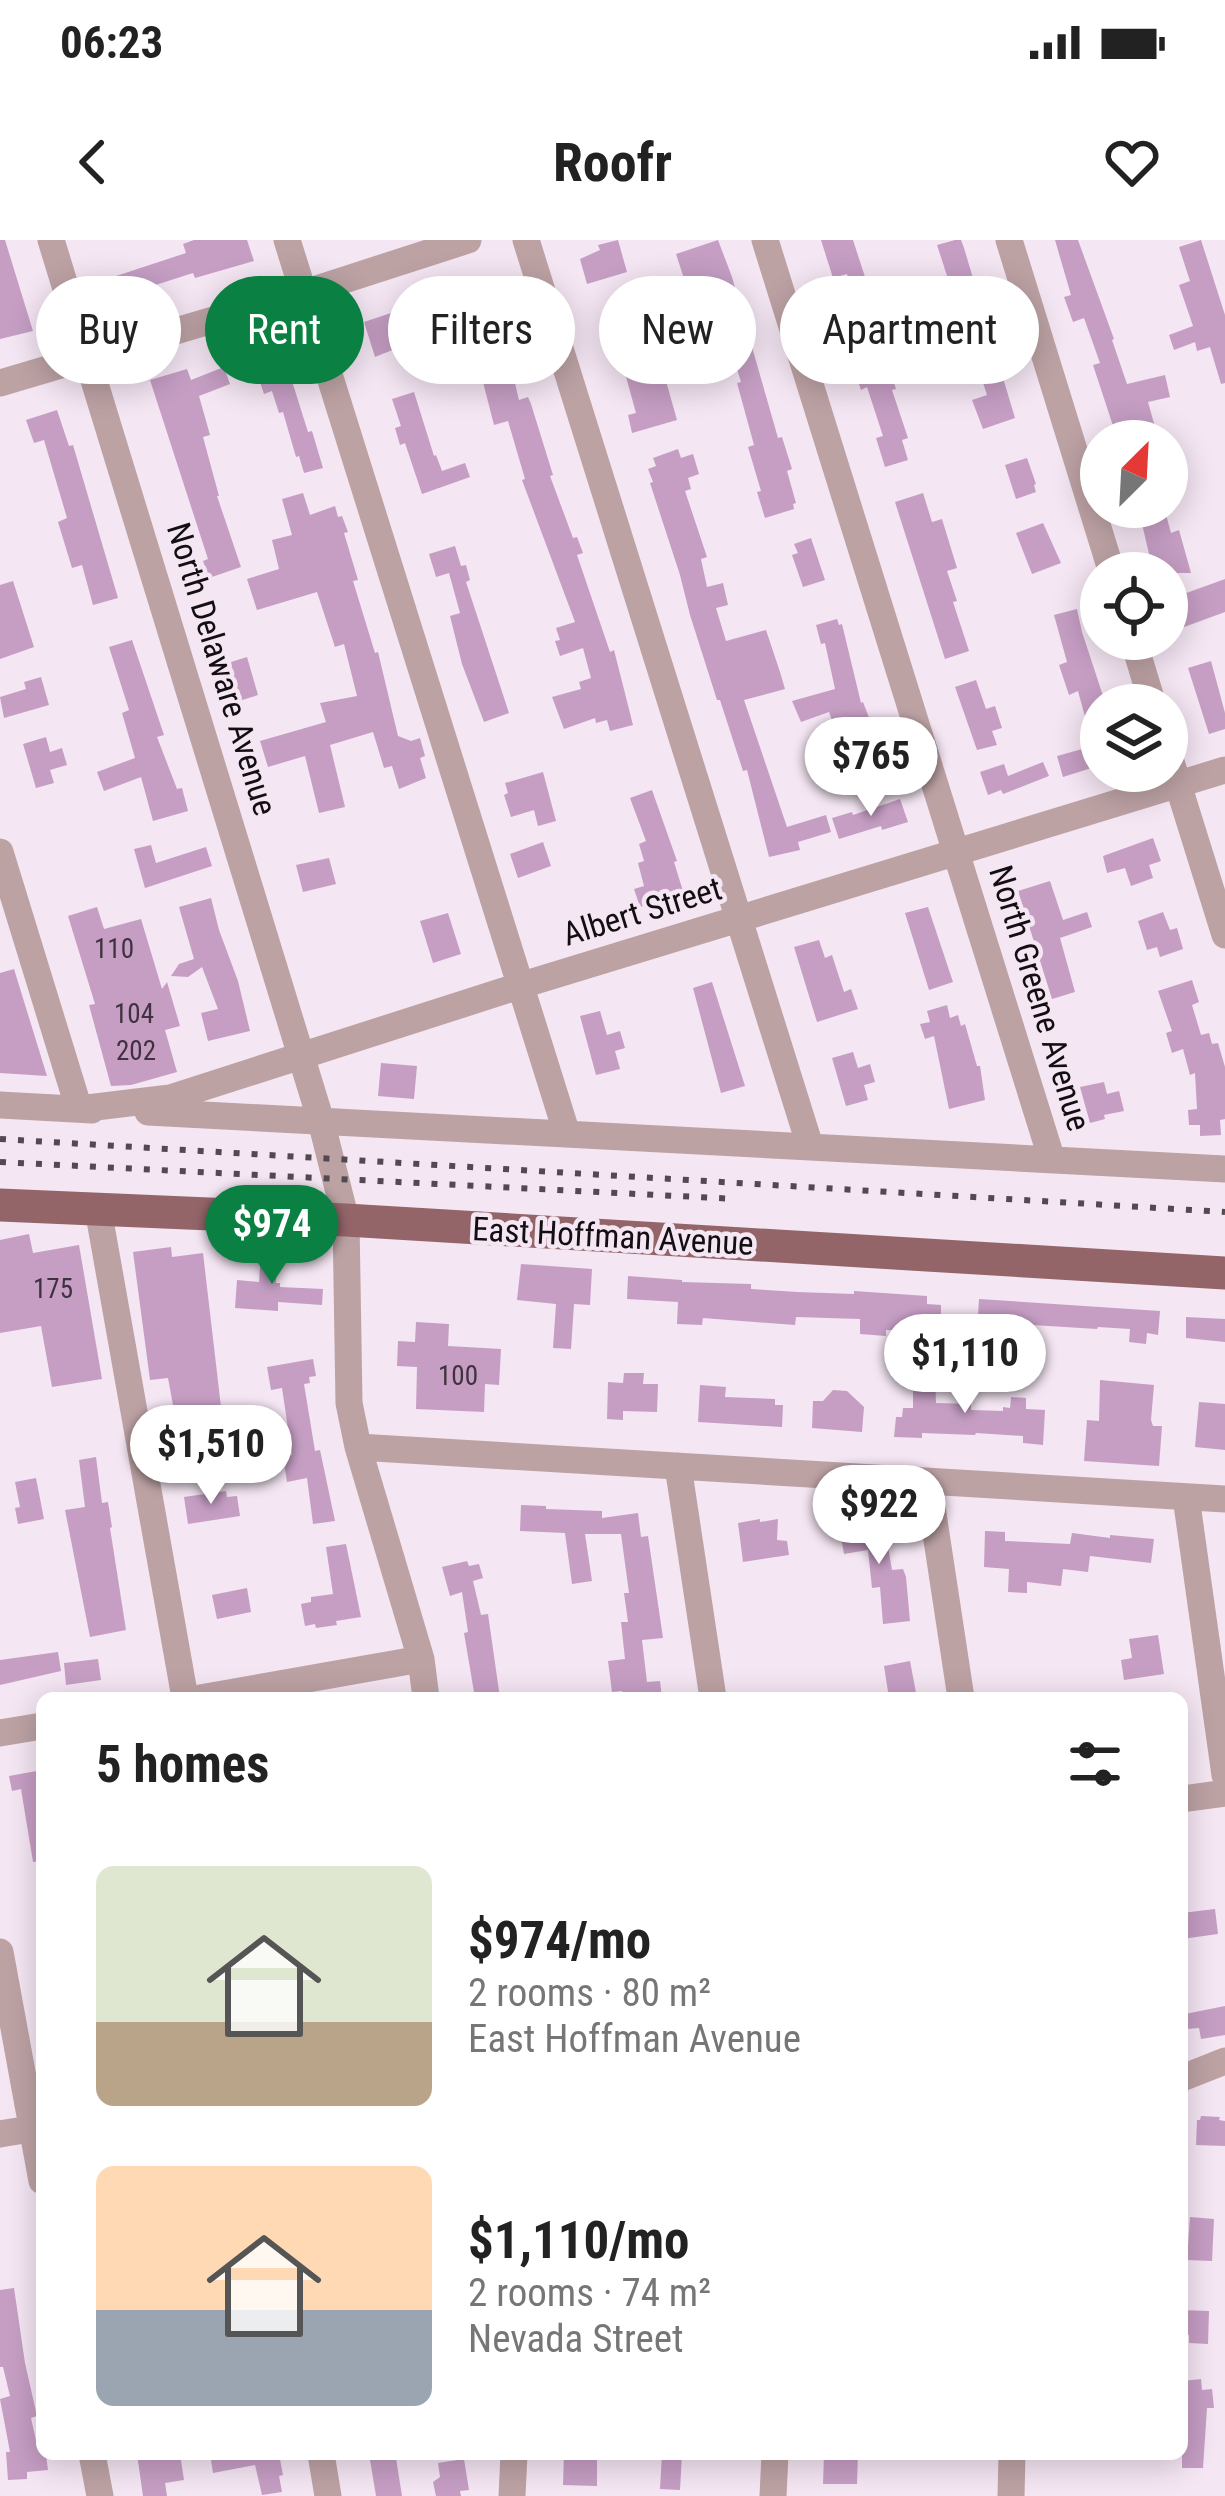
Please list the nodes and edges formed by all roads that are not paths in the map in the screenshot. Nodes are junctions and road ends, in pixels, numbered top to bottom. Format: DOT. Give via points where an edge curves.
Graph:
graph roads {
  1 [pos="51,240"];
  2 [pos="287,240"];
  3 [pos="469,240"];
  4 [pos="526,240"];
  5 [pos="765,240"];
  6 [pos="1009,240"];
  7 [pos="62,276"];
  8 [pos="299,276"];
  9 [pos="357,276"];
  10 [pos="36,372"];
  11 [pos="0,383"];
  12 [pos="96,384"];
  13 [pos="332,384"];
  14 [pos="1106,552"];
  15 [pos="1225,770"];
  16 [pos="1188,782"];
  17 [pos="1154,792"];
  18 [pos="1180,792"];
  19 [pos="957,850"];
  20 [pos="0,852"];
  21 [pos="740,919"];
  22 [pos="1225,935"];
  23 [pos="519,986"];
  24 [pos="303,1055"];
  25 [pos="0,1105"];
  26 [pos="79,1109"];
  27 [pos="321,1120"];
  28 [pos="567,1134"];
  29 [pos="810,1146"];
  30 [pos="1052,1160"];
  31 [pos="1225,1169"];
  32 [pos="0,1205"];
  33 [pos="98,1209"];
  34 [pos="346,1220"];
  35 [pos="1225,1273"];
  36 [pos="358,1447"];
  37 [pos="678,1466"];
  38 [pos="928,1481"];
  39 [pos="1186,1497"];
  40 [pos="1225,1499"];
  41 [pos="421,1659"];
  42 [pos="184,1692"];
  43 [pos="234,1692"];
  44 [pos="426,1692"];
  45 [pos="712,1692"];
  46 [pos="961,1692"];
  47 [pos="36,1727"];
  48 [pos="0,1733"];
  49 [pos="1225,1775"];
  50 [pos="1225,1793"];
  51 [pos="1188,1798"];
  52 [pos="0,1952"];
  53 [pos="1225,2061"];
  54 [pos="1188,2076"];
  55 [pos="36,2123"];
  56 [pos="36,2128"];
  57 [pos="0,2134"];
  58 [pos="93,2460"];
  59 [pos="322,2460"];
  60 [pos="514,2460"];
  61 [pos="775,2460"];
  62 [pos="1012,2460"];
  63 [pos="100,2496"];
  64 [pos="328,2496"];
  65 [pos="512,2496"];
  66 [pos="773,2496"];
  67 [pos="1011,2496"];
  1 -- 7 [label="street, North Delaware Avenue"];
  2 -- 8 [label="street"];
  3 -- 9 [label="street"];
  4 -- 21 [label="street"];
  5 -- 19 [label="street, North Greene Avenue"];
  6 -- 14 [label="street"];
  10 -- 11 [label="street"];
  12 -- 24 [label="street, North Delaware Avenue"];
  13 -- 23 [label="street"];
  15 -- 16 [label="street, Albert Street"];
  17 -- 19 [label="street, Albert Street"];
  18 -- 22 [label="street"];
  19 -- 21 [label="street, Albert Street"];
  19 -- 30 [label="street, North Greene Avenue"];
  20 -- 26 [label="street"];
  21 -- 23 [label="street, Albert Street"];
  21 -- 29 [label="street"];
  23 -- 24 [label="street, Albert Street"];
  23 -- 28 [label="street"];
  24 -- 26 [label="street, Albert Street" via="170,1098"];
  24 -- 27 [label="street, North Delaware Avenue"];
  25 -- 26 [label="street"];
  26 -- 27 [label="street"];
  27 -- 28 [label="street"];
  27 -- 34 [label="street, North Delaware Avenue"];
  28 -- 29 [label="street"];
  29 -- 30 [label="street"];
  30 -- 31 [label="street"];
  32 -- 33 [label="main road, East Hoffman Avenue"];
  33 -- 34 [label="main road, East Hoffman Avenue"];
  33 -- 42 [label="street"];
  34 -- 35 [label="main road, East Hoffman Avenue"];
  34 -- 36 [label="street, North Delaware Avenue" via="349,1402"];
  36 -- 37 [label="street"];
  36 -- 41 [label="street, North Delaware Avenue"];
  37 -- 38 [label="street"];
  37 -- 45 [label="street"];
  38 -- 39 [label="street"];
  38 -- 46 [label="street"];
  39 -- 40 [label="street"];
  39 -- 49 [label="street"];
  41 -- 43 [label="street"];
  41 -- 44 [label="street, North Delaware Avenue"];
  47 -- 48 [label="street"];
  50 -- 51 [label="street"];
  52 -- 55 [label="street"];
  53 -- 54 [label="street"];
  56 -- 57 [label="street"];
  58 -- 63 [label="street"];
  59 -- 64 [label="street"];
  60 -- 65 [label="street"];
  61 -- 66 [label="street"];
  62 -- 67 [label="street"];
}
